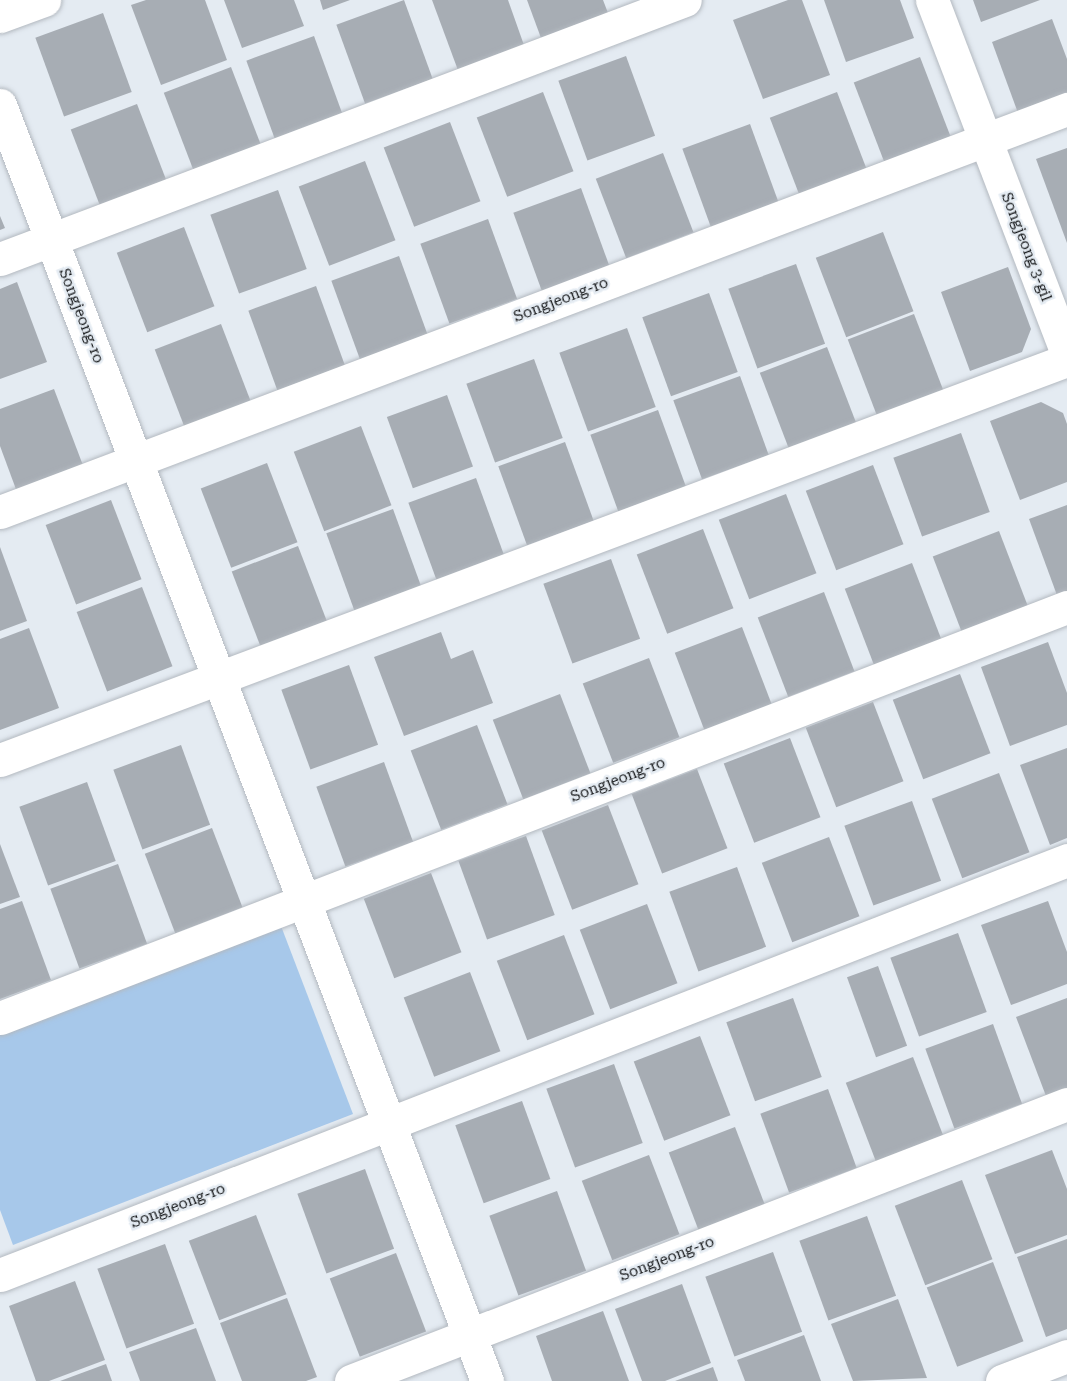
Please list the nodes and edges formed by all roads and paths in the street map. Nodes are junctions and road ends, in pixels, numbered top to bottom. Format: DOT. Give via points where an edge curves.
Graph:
graph roads {
  1 [pos="44,0"];
  2 [pos="685,0"];
  3 [pos="932,0"];
  4 [pos="0,16"];
  5 [pos="0,105"];
  6 [pos="1067,109"];
  7 [pos="986,140"];
  8 [pos="52,239"];
  9 [pos="0,259"];
  10 [pos="1067,354"];
  11 [pos="1067,360"];
  12 [pos="136,460"];
  13 [pos="0,512"];
  14 [pos="1067,607"];
  15 [pos="218,678"];
  16 [pos="0,760"];
  17 [pos="1067,861"];
  18 [pos="303,901"];
  19 [pos="0,1018"];
  20 [pos="1067,1104"];
  21 [pos="389,1124"];
  22 [pos="0,1275"];
  23 [pos="469,1335"];
  24 [pos="1067,1356"];
  25 [pos="351,1381"];
  26 [pos="487,1381"];
  27 [pos="1002,1381"];
  1 -- 4 [label="street"];
  2 -- 8 [label="street"];
  3 -- 7 [label="street, Songjeong 3-gil"];
  5 -- 8 [label="street, Songjeong-ro"];
  6 -- 7 [label="street"];
  7 -- 10 [label="street, Songjeong 3-gil"];
  7 -- 12 [label="street, Songjeong-ro"];
  8 -- 9 [label="street"];
  8 -- 12 [label="street, Songjeong-ro"];
  11 -- 15 [label="street"];
  12 -- 13 [label="street, Songjeong-ro"];
  12 -- 15 [label="street, Songjeong-ro"];
  14 -- 18 [label="street, Songjeong-ro"];
  15 -- 16 [label="street"];
  15 -- 18 [label="street, Songjeong-ro"];
  17 -- 21 [label="street, Songjeong-ro"];
  18 -- 19 [label="street, Songjeong-ro"];
  18 -- 21 [label="street, Songjeong-ro"];
  20 -- 23 [label="street, Songjeong-ro"];
  21 -- 22 [label="street, Songjeong-ro"];
  21 -- 23 [label="street, Songjeong-ro"];
  23 -- 25 [label="street, Songjeong-ro"];
  23 -- 26 [label="street, Songjeong-ro"];
  24 -- 27 [label="street"];
}
